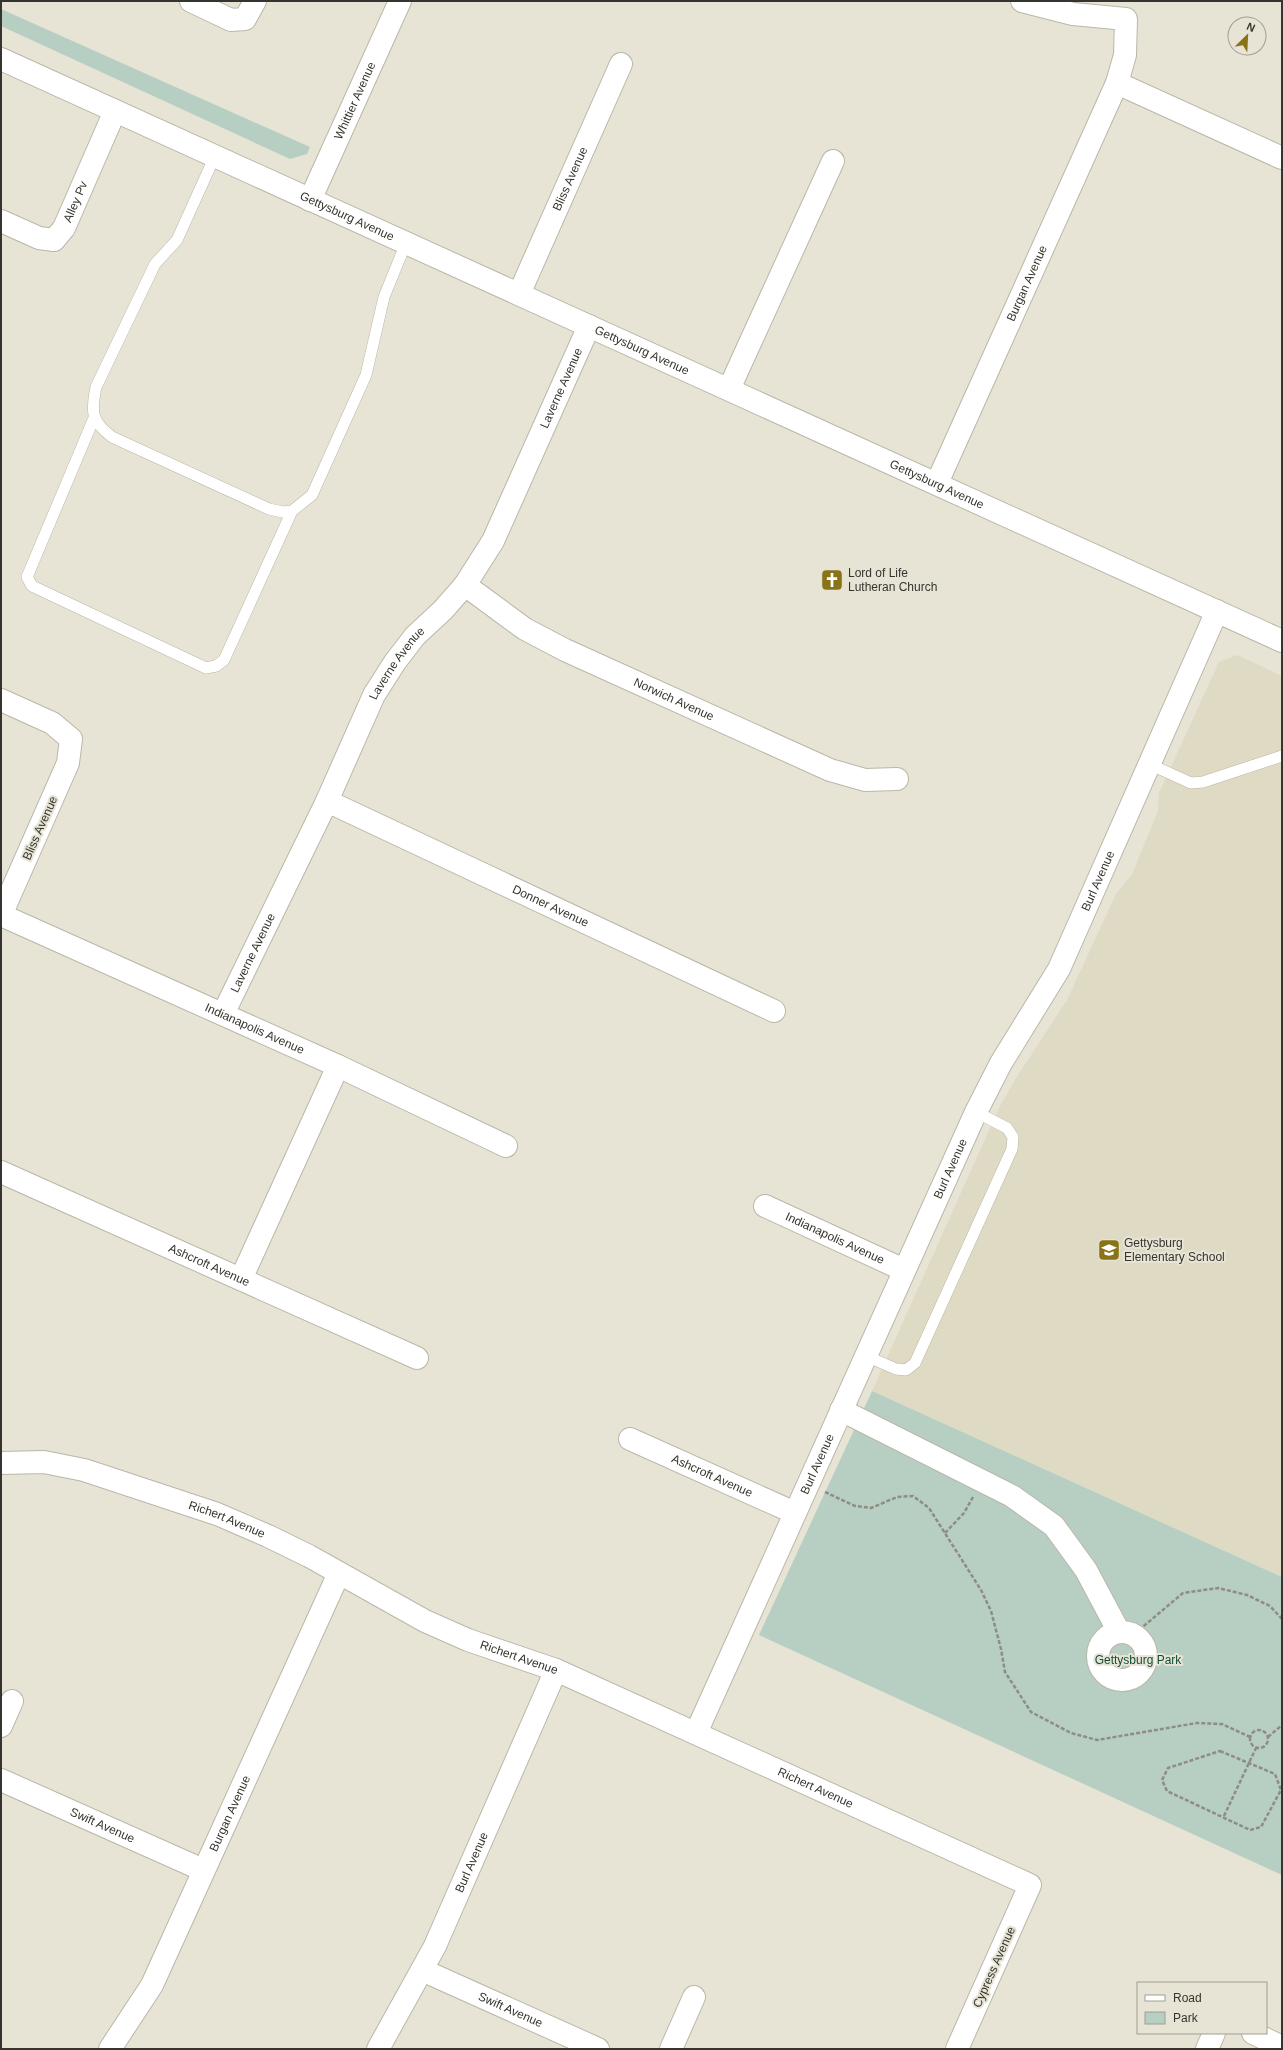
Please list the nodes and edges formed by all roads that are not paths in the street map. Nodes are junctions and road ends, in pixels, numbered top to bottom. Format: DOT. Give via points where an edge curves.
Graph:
graph roads {
  1 [pos="191,1"];
  2 [pos="255,1"];
  3 [pos="400,1"];
  4 [pos="1022,1"];
  5 [pos="1,59"];
  6 [pos="621,64"];
  7 [pos="1117,83"];
  8 [pos="115,111"];
  9 [pos="215,156"];
  10 [pos="1282,158"];
  11 [pos="833,160"];
  12 [pos="310,200"];
  13 [pos="1,221"];
  14 [pos="406,243"];
  15 [pos="519,294"];
  16 [pos="589,326"];
  17 [pos="728,389"];
  18 [pos="94,418"];
  19 [pos="937,484"];
  20 [pos="292,511"];
  21 [pos="464,585"];
  22 [pos="1217,611"];
  23 [pos="1282,641"];
  24 [pos="1,700"];
  25 [pos="1282,756"];
  26 [pos="1149,764"];
  27 [pos="897,780"];
  28 [pos="327,802"];
  29 [pos="2,915"];
  30 [pos="774,1011"];
  31 [pos="223,1014"];
  32 [pos="338,1066"];
  33 [pos="976,1112"];
  34 [pos="506,1146"];
  35 [pos="1,1172"];
  36 [pos="765,1206"];
  37 [pos="904,1270"];
  38 [pos="240,1279"];
  39 [pos="866,1356"];
  40 [pos="417,1358"];
  41 [pos="841,1410"];
  42 [pos="630,1439"];
  43 [pos="1,1463"];
  44 [pos="795,1513"];
  45 [pos="340,1573"];
  46 [pos="1127,1633"];
  47 [pos="556,1670"];
  48 [pos="12,1701"];
  49 [pos="1,1726"];
  50 [pos="696,1733"];
  51 [pos="1,1780"];
  52 [pos="204,1870"];
  53 [pos="1030,1885"];
  54 [pos="422,1970"];
  55 [pos="694,1997"];
  56 [pos="1214,2034"];
  57 [pos="1255,2034"];
  58 [pos="1282,2047"];
  59 [pos="110,2049"];
  60 [pos="378,2049"];
  61 [pos="598,2049"];
  62 [pos="671,2049"];
  63 [pos="957,2049"];
  64 [pos="1207,2049"];
  1 -- 2 [label="street" via="231,20 245,19"];
  3 -- 12 [label="street, Whittier Avenue"];
  4 -- 7 [label="street, Burgan Avenue" via="1074,14 1126,19 1125,55"];
  5 -- 8 [label="street, Gettysburg Avenue"];
  6 -- 15 [label="street, Bliss Avenue"];
  7 -- 10 [label="street"];
  7 -- 19 [label="street, Burgan Avenue"];
  8 -- 9 [label="street, Gettysburg Avenue"];
  8 -- 13 [label="street, Alley Pv" via="64,228 54,240 39,238"];
  9 -- 12 [label="street, Gettysburg Avenue"];
  9 -- 18 [label="lane" via="176,240 156,264 96,387 92,406"];
  11 -- 17 [label="street"];
  12 -- 14 [label="street, Gettysburg Avenue"];
  14 -- 15 [label="street, Gettysburg Avenue"];
  14 -- 20 [label="lane" via="384,297 366,375 312,495"];
  15 -- 16 [label="street, Gettysburg Avenue"];
  16 -- 17 [label="street, Gettysburg Avenue"];
  16 -- 21 [label="street, Laverne Avenue" via="493,541"];
  17 -- 19 [label="street, Gettysburg Avenue"];
  18 -- 20 [label="lane" via="112,437 269,508 283,512"];
  18 -- 20 [label="lane" via="27,577 32,586 206,668 216,666 224,660"];
  19 -- 22 [label="street, Gettysburg Avenue"];
  21 -- 27 [label="street, Norwich Avenue" via="525,629 565,650 830,770 865,780"];
  21 -- 28 [label="street, Laverne Avenue" via="415,636 374,695"];
  22 -- 23 [label="street, Gettysburg Avenue"];
  22 -- 26 [label="street, Burl Avenue"];
  24 -- 29 [label="street, Bliss Avenue" via="52,723 71,739 68,763"];
  25 -- 26 [label="lane" via="1204,782 1191,783"];
  26 -- 33 [label="street, Burl Avenue" via="1059,969 1001,1063"];
  28 -- 30 [label="street, Donner Avenue"];
  28 -- 31 [label="street, Laverne Avenue"];
  29 -- 31 [label="street, Indianapolis Avenue"];
  31 -- 32 [label="street, Indianapolis Avenue"];
  32 -- 34 [label="street, Indianapolis Avenue"];
  32 -- 38 [label="street"];
  33 -- 37 [label="street, Burl Avenue"];
  33 -- 39 [label="lane" via="1007,1128 1013,1137 1012,1149 914,1363 906,1370 896,1370"];
  35 -- 38 [label="street, Ashcroft Avenue"];
  36 -- 37 [label="street, Indianapolis Avenue"];
  37 -- 39 [label="street, Burl Avenue"];
  38 -- 40 [label="street, Ashcroft Avenue"];
  39 -- 41 [label="street, Burl Avenue"];
  41 -- 44 [label="street, Burl Avenue"];
  41 -- 46 [label="street" via="1012,1496 1054,1526"];
  42 -- 44 [label="street, Ashcroft Avenue"];
  43 -- 45 [label="street, Richert Avenue" via="44,1462 84,1470 217,1514 268,1536"];
  44 -- 50 [label="street, Burl Avenue"];
  45 -- 47 [label="street, Richert Avenue" via="425,1621 468,1640"];
  45 -- 52 [label="street, Burgan Avenue"];
  47 -- 50 [label="street, Richert Avenue"];
  47 -- 54 [label="street, Burl Avenue"];
  48 -- 49 [label="street"];
  50 -- 53 [label="street, Richert Avenue"];
  51 -- 52 [label="street, Swift Avenue"];
  52 -- 59 [label="street, Burgan Avenue" via="152,1985"];
  53 -- 63 [label="street, Cypress Avenue"];
  54 -- 60 [label="street, Burl Avenue"];
  54 -- 61 [label="street, Swift Avenue"];
  55 -- 62 [label="street"];
  56 -- 64 [label="street"];
  57 -- 58 [label="street"];
}
